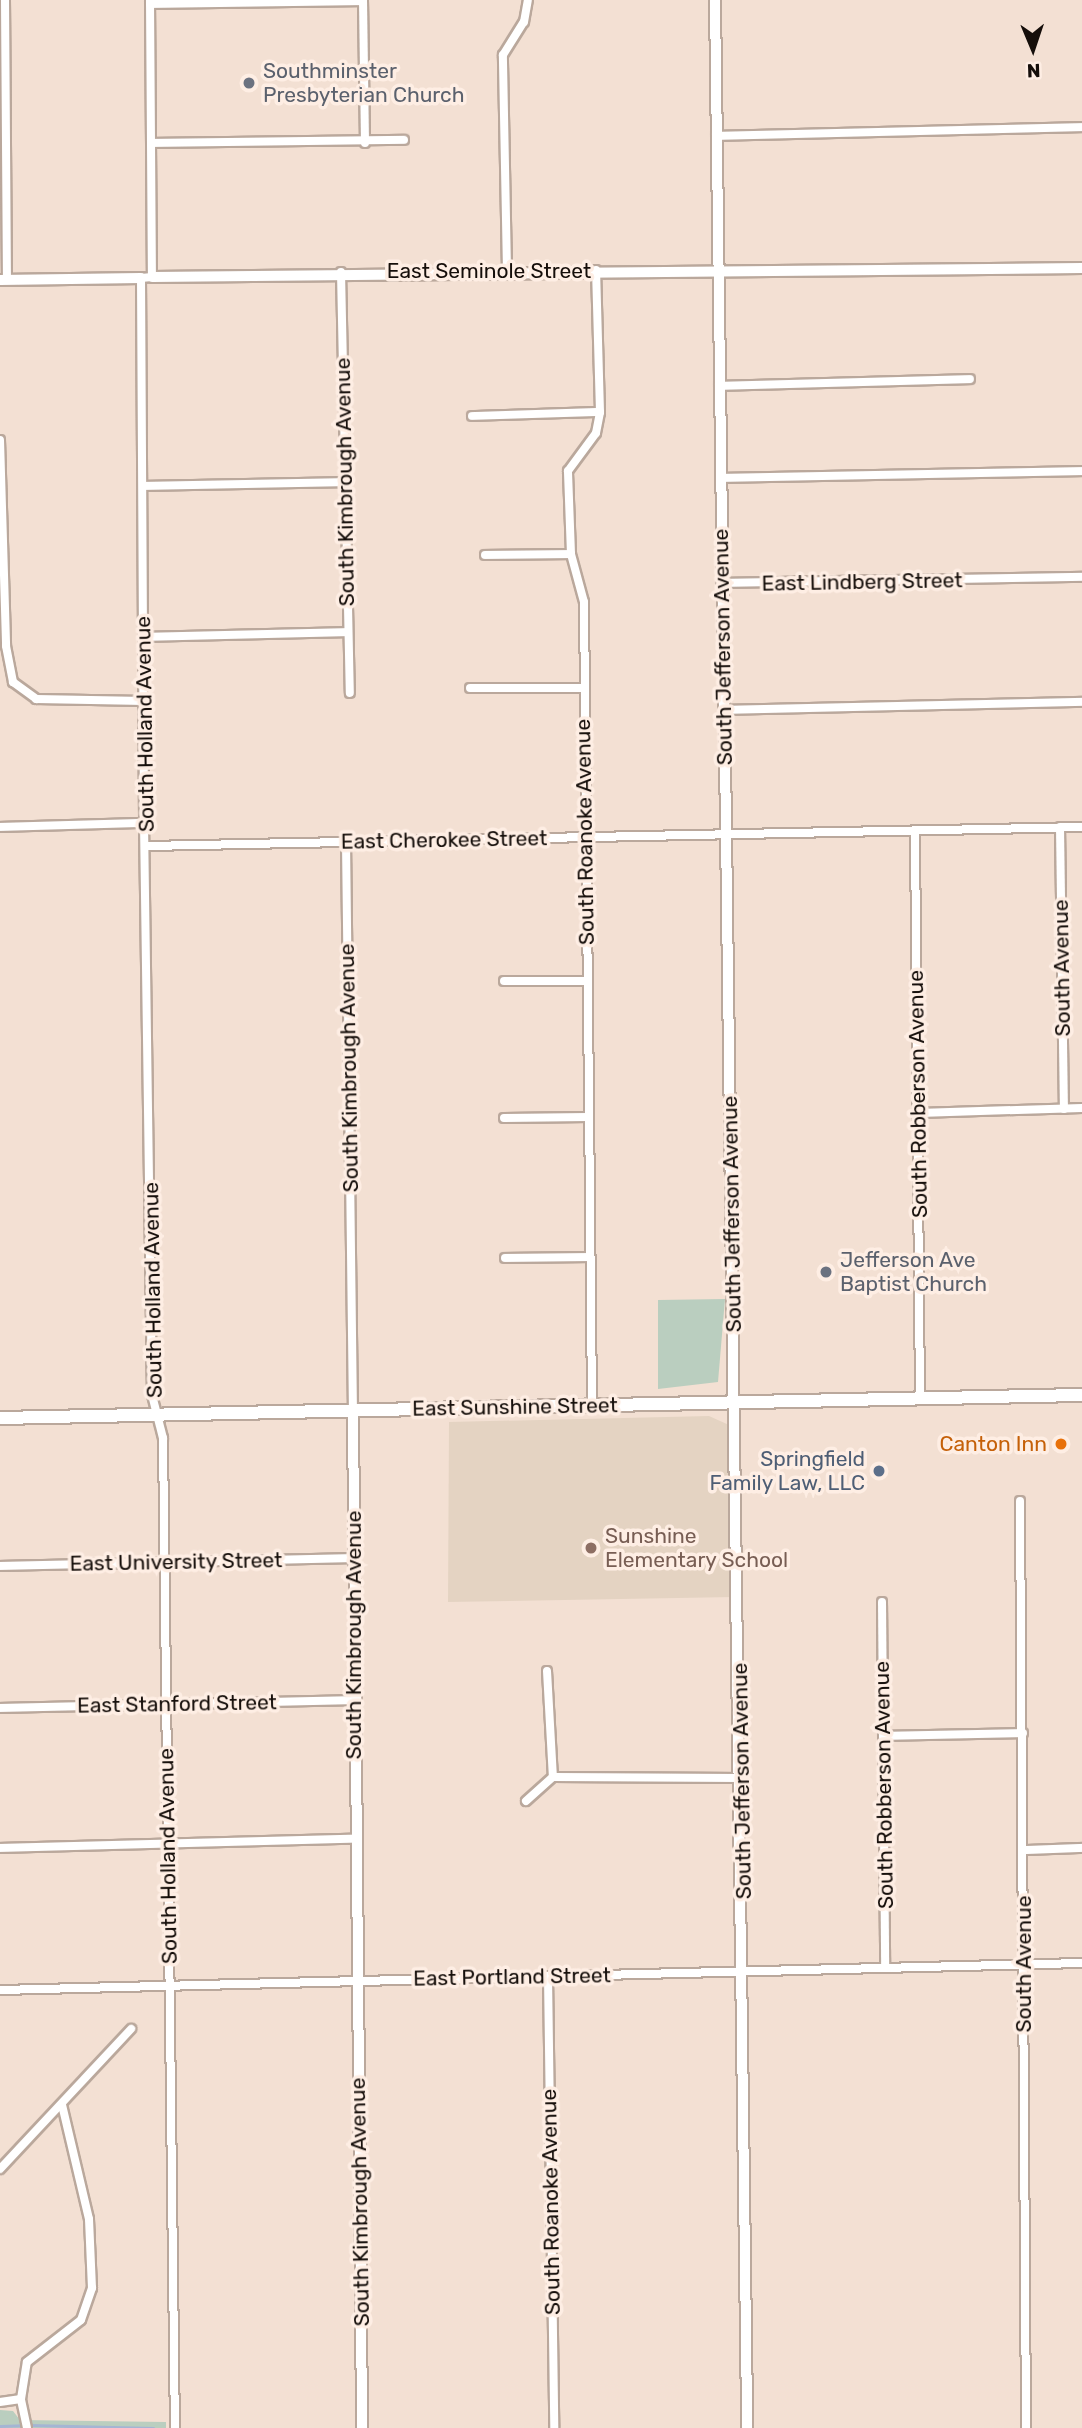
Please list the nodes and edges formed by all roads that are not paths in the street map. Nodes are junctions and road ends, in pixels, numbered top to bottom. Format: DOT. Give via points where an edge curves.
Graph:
graph roads {
  1 [pos="5,0"];
  2 [pos="528,0"];
  3 [pos="715,0"];
  4 [pos="363,1"];
  5 [pos="150,2"];
  6 [pos="1082,127"];
  7 [pos="716,136"];
  8 [pos="404,140"];
  9 [pos="151,143"];
  10 [pos="365,143"];
  11 [pos="1082,268"];
  12 [pos="596,270"];
  13 [pos="507,271"];
  14 [pos="341,272"];
  15 [pos="718,274"];
  16 [pos="146,277"];
  17 [pos="4,280"];
  18 [pos="970,379"];
  19 [pos="719,386"];
  20 [pos="600,412"];
  21 [pos="472,416"];
  22 [pos="0,440"];
  23 [pos="1082,471"];
  24 [pos="721,478"];
  25 [pos="347,482"];
  26 [pos="144,486"];
  27 [pos="571,554"];
  28 [pos="485,555"];
  29 [pos="1082,577"];
  30 [pos="721,583"];
  31 [pos="348,632"];
  32 [pos="144,637"];
  33 [pos="470,688"];
  34 [pos="583,688"];
  35 [pos="350,693"];
  36 [pos="145,701"];
  37 [pos="1082,702"];
  38 [pos="724,710"];
  39 [pos="144,823"];
  40 [pos="0,827"];
  41 [pos="1060,827"];
  42 [pos="1082,827"];
  43 [pos="915,831"];
  44 [pos="726,834"];
  45 [pos="584,838"];
  46 [pos="346,842"];
  47 [pos="147,846"];
  48 [pos="504,981"];
  49 [pos="587,981"];
  50 [pos="1082,1108"];
  51 [pos="1064,1109"];
  52 [pos="919,1113"];
  53 [pos="588,1117"];
  54 [pos="504,1118"];
  55 [pos="588,1257"];
  56 [pos="505,1258"];
  57 [pos="1082,1395"];
  58 [pos="920,1399"];
  59 [pos="737,1403"];
  60 [pos="592,1405"];
  61 [pos="353,1411"];
  62 [pos="157,1415"];
  63 [pos="0,1418"];
  64 [pos="1020,1501"];
  65 [pos="352,1558"];
  66 [pos="164,1562"];
  67 [pos="0,1566"];
  68 [pos="882,1602"];
  69 [pos="547,1671"];
  70 [pos="354,1700"];
  71 [pos="166,1704"];
  72 [pos="0,1708"];
  73 [pos="1023,1733"];
  74 [pos="883,1735"];
  75 [pos="553,1777"];
  76 [pos="742,1778"];
  77 [pos="526,1801"];
  78 [pos="355,1839"];
  79 [pos="168,1844"];
  80 [pos="0,1848"];
  81 [pos="1082,1848"];
  82 [pos="1024,1850"];
  83 [pos="1082,1963"];
  84 [pos="1024,1964"];
  85 [pos="885,1967"];
  86 [pos="744,1971"];
  87 [pos="548,1976"];
  88 [pos="357,1981"];
  89 [pos="170,1986"];
  90 [pos="0,1990"];
  91 [pos="131,2029"];
  92 [pos="62,2105"];
  93 [pos="0,2169"];
  94 [pos="21,2399"];
  95 [pos="0,2402"];
  96 [pos="27,2428"];
  97 [pos="175,2428"];
  98 [pos="362,2428"];
  99 [pos="554,2428"];
  100 [pos="747,2428"];
  101 [pos="1026,2428"];
  1 -- 17 [label="street"];
  2 -- 13 [label="street" via="524,22 503,55"];
  3 -- 7 [label="street, South Jefferson Avenue"];
  4 -- 5 [label="street"];
  4 -- 10 [label="street"];
  5 -- 9 [label="street, South Holland Avenue"];
  6 -- 7 [label="street"];
  7 -- 15 [label="street, South Jefferson Avenue"];
  8 -- 10 [label="street"];
  9 -- 10 [label="street"];
  9 -- 16 [label="street, South Holland Avenue"];
  11 -- 15 [label="street, East Seminole Street"];
  12 -- 13 [label="street, East Seminole Street"];
  12 -- 15 [label="street, East Seminole Street"];
  12 -- 20 [label="street, South Roanoke Avenue"];
  13 -- 14 [label="street, East Seminole Street"];
  14 -- 16 [label="street, East Seminole Street"];
  14 -- 25 [label="street, South Kimbrough Avenue"];
  15 -- 19 [label="street, South Jefferson Avenue"];
  16 -- 17 [label="street, East Seminole Street"];
  16 -- 26 [label="street, South Holland Avenue"];
  18 -- 19 [label="street"];
  19 -- 24 [label="street, South Jefferson Avenue"];
  20 -- 21 [label="street"];
  20 -- 27 [label="street, South Roanoke Avenue" via="596,433 568,471"];
  22 -- 36 [label="street" via="6,646 13,682 36,699"];
  23 -- 24 [label="street"];
  24 -- 30 [label="street, South Jefferson Avenue"];
  25 -- 26 [label="street"];
  25 -- 31 [label="street, South Kimbrough Avenue"];
  26 -- 32 [label="street, South Holland Avenue"];
  27 -- 28 [label="street"];
  27 -- 34 [label="street, South Roanoke Avenue" via="584,601"];
  29 -- 30 [label="street, East Lindberg Street"];
  30 -- 38 [label="street, South Jefferson Avenue"];
  31 -- 32 [label="street"];
  31 -- 35 [label="street, South Kimbrough Avenue"];
  32 -- 36 [label="street, South Holland Avenue"];
  33 -- 34 [label="street"];
  34 -- 45 [label="street, South Roanoke Avenue"];
  36 -- 39 [label="street, South Holland Avenue"];
  37 -- 38 [label="street"];
  38 -- 44 [label="street, South Jefferson Avenue"];
  39 -- 40 [label="street"];
  39 -- 47 [label="street, South Holland Avenue"];
  41 -- 42 [label="street, East Cherokee Street"];
  41 -- 43 [label="street, East Cherokee Street"];
  41 -- 51 [label="street, South Avenue"];
  43 -- 44 [label="street, East Cherokee Street"];
  43 -- 52 [label="street, South Robberson Avenue"];
  44 -- 45 [label="street, East Cherokee Street"];
  44 -- 59 [label="street, South Jefferson Avenue"];
  45 -- 46 [label="street, East Cherokee Street"];
  45 -- 49 [label="street, South Roanoke Avenue"];
  46 -- 47 [label="street, East Cherokee Street"];
  46 -- 61 [label="street, South Kimbrough Avenue"];
  47 -- 62 [label="street, South Holland Avenue"];
  48 -- 49 [label="street"];
  49 -- 53 [label="street, South Roanoke Avenue"];
  50 -- 51 [label="street"];
  51 -- 52 [label="street"];
  52 -- 58 [label="street, South Robberson Avenue"];
  53 -- 54 [label="street"];
  53 -- 55 [label="street, South Roanoke Avenue"];
  55 -- 56 [label="street"];
  55 -- 60 [label="street, South Roanoke Avenue"];
  57 -- 58 [label="main road, East Sunshine Street"];
  58 -- 59 [label="main road, East Sunshine Street"];
  59 -- 60 [label="main road, East Sunshine Street"];
  59 -- 76 [label="street, South Jefferson Avenue"];
  60 -- 61 [label="main road, East Sunshine Street"];
  61 -- 62 [label="main road, East Sunshine Street"];
  61 -- 65 [label="street, South Kimbrough Avenue"];
  62 -- 63 [label="main road, East Sunshine Street"];
  62 -- 66 [label="street, South Holland Avenue" via="163,1438"];
  64 -- 73 [label="street, South Avenue"];
  65 -- 66 [label="street, East University Street"];
  65 -- 70 [label="street, South Kimbrough Avenue"];
  66 -- 67 [label="street, East University Street"];
  66 -- 71 [label="street, South Holland Avenue"];
  68 -- 74 [label="street, South Robberson Avenue"];
  69 -- 75 [label="street"];
  70 -- 71 [label="street, East Stanford Street"];
  70 -- 78 [label="street, South Kimbrough Avenue"];
  71 -- 72 [label="street, East Stanford Street"];
  71 -- 79 [label="street, South Holland Avenue"];
  73 -- 74 [label="street"];
  73 -- 82 [label="street, South Avenue"];
  74 -- 85 [label="street, South Robberson Avenue"];
  75 -- 76 [label="street"];
  75 -- 77 [label="street"];
  76 -- 86 [label="street, South Jefferson Avenue"];
  78 -- 79 [label="street"];
  78 -- 88 [label="street, South Kimbrough Avenue"];
  79 -- 80 [label="street"];
  79 -- 89 [label="street, South Holland Avenue"];
  81 -- 82 [label="street"];
  82 -- 84 [label="street, South Avenue"];
  83 -- 84 [label="street, East Portland Street"];
  84 -- 85 [label="street, East Portland Street"];
  84 -- 101 [label="street, South Avenue"];
  85 -- 86 [label="street, East Portland Street"];
  86 -- 87 [label="street, East Portland Street"];
  86 -- 100 [label="street, South Jefferson Avenue"];
  87 -- 88 [label="street, East Portland Street"];
  87 -- 99 [label="street, South Roanoke Avenue"];
  88 -- 89 [label="street, East Portland Street"];
  88 -- 98 [label="street, South Kimbrough Avenue"];
  89 -- 90 [label="street, East Portland Street"];
  89 -- 97 [label="street, South Holland Avenue"];
  91 -- 92 [label="street"];
  92 -- 93 [label="street"];
  92 -- 94 [label="street" via="89,2219 92,2288 81,2320 27,2362"];
  94 -- 95 [label="street"];
  94 -- 96 [label="street"];
}
